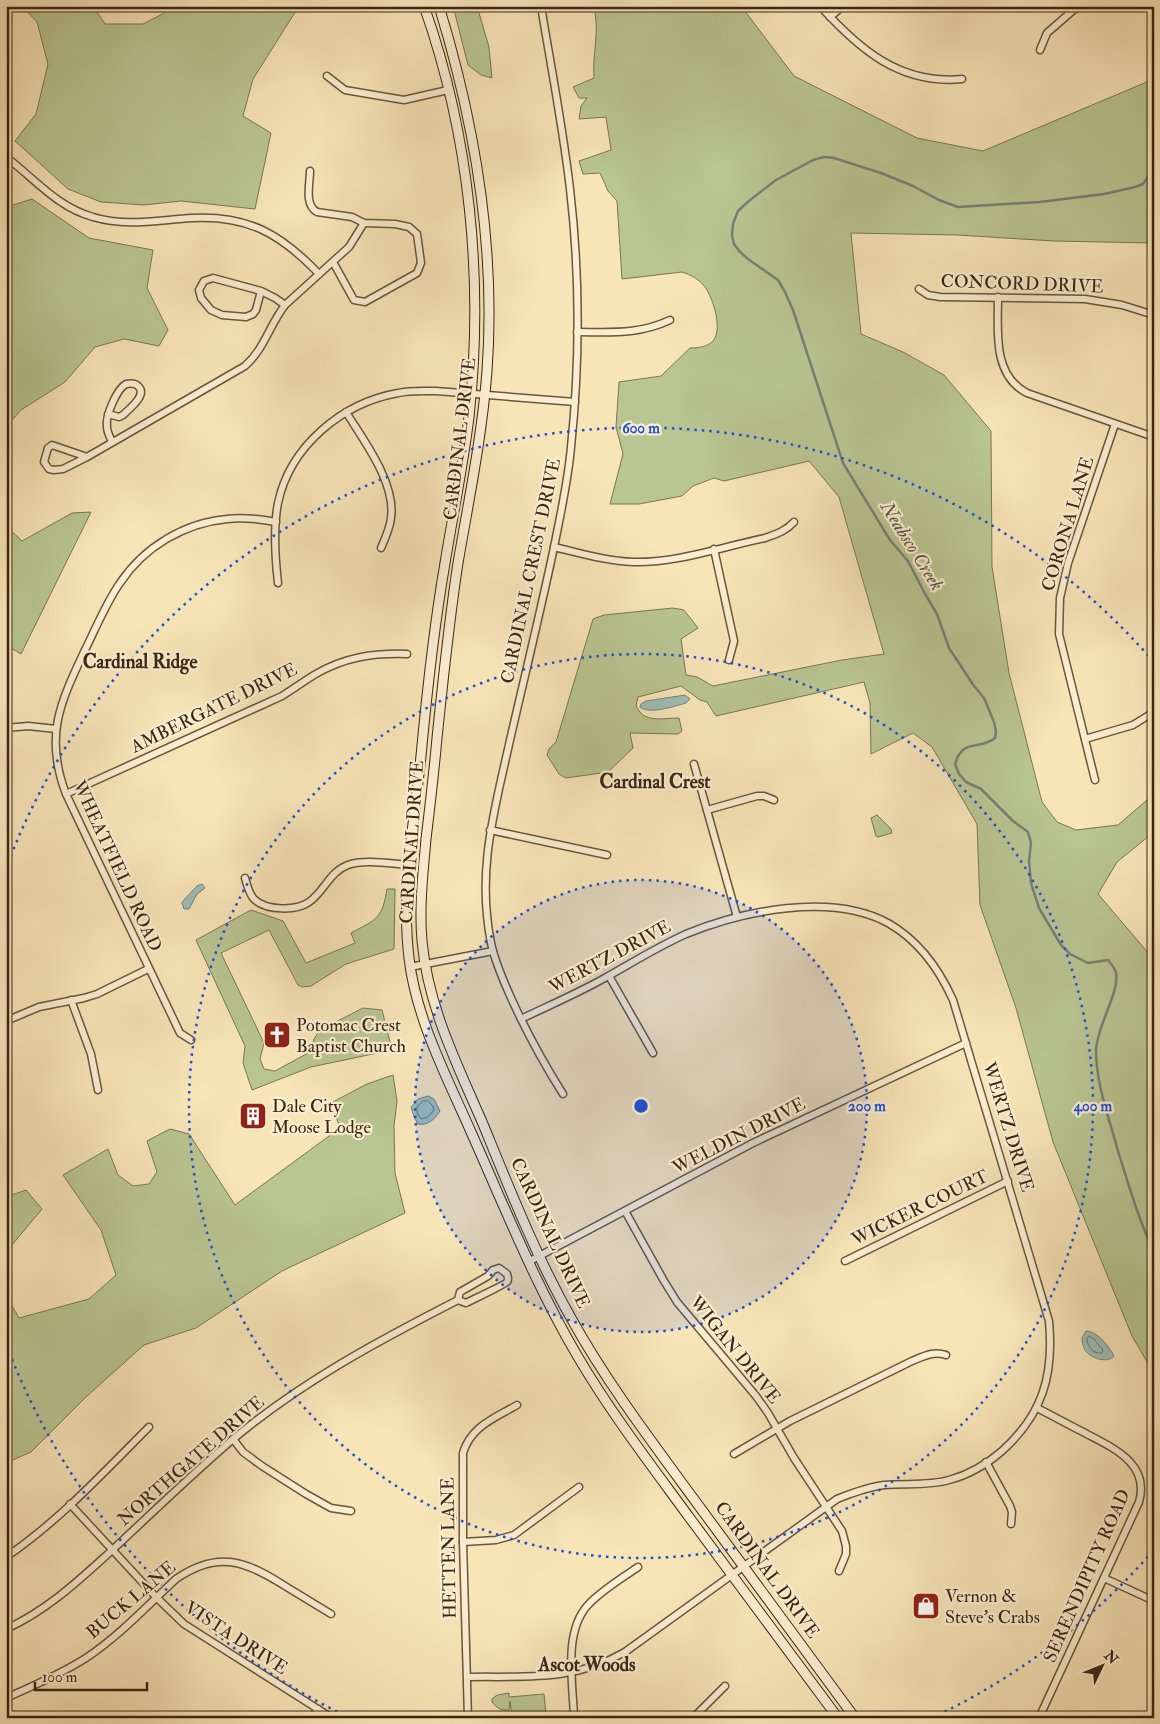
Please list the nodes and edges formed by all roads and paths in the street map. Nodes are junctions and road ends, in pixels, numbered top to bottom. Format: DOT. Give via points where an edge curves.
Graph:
graph roads {
  1 [pos="424,6"];
  2 [pos="439,6"];
  3 [pos="541,6"];
  4 [pos="820,6"];
  5 [pos="843,6"];
  6 [pos="1078,6"];
  7 [pos="830,17"];
  8 [pos="1040,50"];
  9 [pos="327,76"];
  10 [pos="962,79"];
  11 [pos="448,90"];
  12 [pos="6,157"];
  13 [pos="310,171"];
  14 [pos="364,223"];
  15 [pos="333,262"];
  16 [pos="319,274"];
  17 [pos="919,289"];
  18 [pos="261,291"];
  19 [pos="998,297"];
  20 [pos="285,305"];
  21 [pos="1154,315"];
  22 [pos="670,320"];
  23 [pos="577,332"];
  24 [pos="470,394"];
  25 [pos="485,395"];
  26 [pos="575,402"];
  27 [pos="346,412"];
  28 [pos="108,414"];
  29 [pos="1115,424"];
  30 [pos="1154,437"];
  31 [pos="112,442"];
  32 [pos="87,456"];
  33 [pos="276,522"];
  34 [pos="794,522"];
  35 [pos="381,548"];
  36 [pos="554,548"];
  37 [pos="714,549"];
  38 [pos="278,583"];
  39 [pos="407,654"];
  40 [pos="728,660"];
  41 [pos="1154,712"];
  42 [pos="6,728"];
  43 [pos="56,729"];
  44 [pos="1084,739"];
  45 [pos="694,764"];
  46 [pos="1096,780"];
  47 [pos="66,794"];
  48 [pos="774,800"];
  49 [pos="707,810"];
  50 [pos="490,830"];
  51 [pos="607,855"];
  52 [pos="410,865"];
  53 [pos="245,878"];
  54 [pos="737,917"];
  55 [pos="493,951"];
  56 [pos="425,964"];
  57 [pos="410,967"];
  58 [pos="148,969"];
  59 [pos="609,976"];
  60 [pos="71,1000"];
  61 [pos="521,1019"];
  62 [pos="6,1021"];
  63 [pos="192,1040"];
  64 [pos="966,1043"];
  65 [pos="653,1053"];
  66 [pos="98,1090"];
  67 [pos="563,1094"];
  68 [pos="1008,1181"];
  69 [pos="625,1211"];
  70 [pos="540,1256"];
  71 [pos="845,1261"];
  72 [pos="528,1262"];
  73 [pos="458,1300"];
  74 [pos="946,1355"];
  75 [pos="517,1405"];
  76 [pos="1037,1408"];
  77 [pos="149,1427"];
  78 [pos="776,1428"];
  79 [pos="233,1439"];
  80 [pos="734,1454"];
  81 [pos="986,1462"];
  82 [pos="579,1487"];
  83 [pos="70,1504"];
  84 [pos="826,1506"];
  85 [pos="351,1511"];
  86 [pos="1011,1524"];
  87 [pos="463,1542"];
  88 [pos="112,1550"];
  89 [pos="6,1557"];
  90 [pos="743,1566"];
  91 [pos="638,1567"];
  92 [pos="839,1571"];
  93 [pos="732,1574"];
  94 [pos="1104,1578"];
  95 [pos="156,1597"];
  96 [pos="1154,1601"];
  97 [pos="331,1614"];
  98 [pos="6,1630"];
  99 [pos="572,1673"];
  100 [pos="468,1677"];
  101 [pos="725,1686"];
  102 [pos="6,1698"];
  103 [pos="318,1709"];
  104 [pos="312,1718"];
  105 [pos="332,1718"];
  106 [pos="468,1718"];
  107 [pos="574,1718"];
  108 [pos="693,1718"];
  109 [pos="838,1718"];
  110 [pos="855,1718"];
  111 [pos="1039,1718"];
  1 -- 11 [label="main road, CARDINAL DRIVE"];
  2 -- 25 [label="main road, CARDINAL DRIVE" via="461,82 479,174 488,297"];
  3 -- 23 [label="street, CARDINAL CREST DRIVE" via="570,190 577,281"];
  4 -- 7 [label="street"];
  5 -- 7 [label="street"];
  6 -- 8 [label="street" via="1047,33"];
  7 -- 10 [label="street" via="861,47 889,64 922,77"];
  9 -- 11 [label="street" via="345,90 404,100"];
  11 -- 24 [label="main road, CARDINAL DRIVE" via="462,157 472,241 474,315"];
  12 -- 16 [label="street" via="54,198 78,212 123,223 208,218 240,222 282,240"];
  13 -- 14 [label="street" via="309,203 313,210 352,217"];
  14 -- 15 [label="street"];
  14 -- 15 [label="street" via="395,224 414,230 421,263 417,273 361,302 354,300"];
  15 -- 16 [label="street"];
  16 -- 20 [label="street"];
  17 -- 19 [label="street, CONCORD DRIVE" via="940,297"];
  18 -- 18 [label="street" via="213,278 204,281 199,290 201,298 212,310 246,317 254,314"];
  18 -- 20 [label="street"];
  19 -- 21 [label="street, CONCORD DRIVE" via="1098,300"];
  19 -- 29 [label="street" via="999,353 1004,369 1017,386 1027,393"];
  20 -- 31 [label="street" via="259,352 245,366"];
  22 -- 23 [label="street" via="630,332"];
  23 -- 26 [label="street, CARDINAL CREST DRIVE"];
  24 -- 25 [label="street"];
  24 -- 27 [label="street" via="399,392"];
  24 -- 52 [label="main road, CARDINAL DRIVE" via="462,468 434,632"];
  25 -- 26 [label="street"];
  25 -- 56 [label="main road, CARDINAL DRIVE" via="440,700 421,889"];
  26 -- 36 [label="street, CARDINAL CREST DRIVE" via="567,486"];
  27 -- 33 [label="street" via="319,432 298,457 283,487"];
  27 -- 35 [label="street" via="391,494 391,518"];
  28 -- 28 [label="street" via="122,386 131,383 139,387 140,396 122,415"];
  28 -- 31 [label="street" via="107,427"];
  29 -- 30 [label="street"];
  29 -- 44 [label="street, CORONA LANE" via="1068,563 1058,612 1060,646"];
  31 -- 32 [label="street"];
  32 -- 32 [label="street" via="59,471 49,468 44,462 52,445"];
  33 -- 38 [label="street"];
  33 -- 43 [label="street, WHEATFIELD ROAD" via="244,518 214,521 168,538 144,555 112,595 70,682"];
  34 -- 37 [label="street" via="780,533"];
  36 -- 37 [label="street" via="633,562 669,559"];
  36 -- 50 [label="street, CARDINAL CREST DRIVE"];
  37 -- 40 [label="street" via="734,641"];
  39 -- 47 [label="street, AMBERGATE DRIVE" via="378,654 341,662 313,675 282,696"];
  41 -- 44 [label="street" via="1133,725"];
  42 -- 43 [label="street"];
  43 -- 47 [label="street, WHEATFIELD ROAD" via="56,759"];
  44 -- 46 [label="street, CORONA LANE"];
  45 -- 49 [label="street"];
  47 -- 58 [label="street, WHEATFIELD ROAD"];
  48 -- 49 [label="street" via="757,796"];
  49 -- 54 [label="street"];
  50 -- 51 [label="street"];
  50 -- 55 [label="street, CARDINAL CREST DRIVE" via="485,898"];
  52 -- 53 [label="street" via="350,864 333,874 317,895 301,906 277,908 256,901"];
  52 -- 57 [label="main road, CARDINAL DRIVE" via="406,906"];
  54 -- 59 [label="street, WERTZ DRIVE" via="685,935"];
  54 -- 64 [label="street, WERTZ DRIVE" via="789,908 826,908 862,914 887,923 917,946 939,972 953,1000"];
  55 -- 56 [label="street"];
  55 -- 61 [label="street, CARDINAL CREST DRIVE"];
  56 -- 57 [label="street"];
  56 -- 70 [label="main road, CARDINAL DRIVE" via="443,1033"];
  57 -- 72 [label="main road, CARDINAL DRIVE" via="421,1012 434,1046"];
  58 -- 60 [label="street" via="97,994"];
  58 -- 63 [label="street, WHEATFIELD ROAD" via="180,1033"];
  59 -- 61 [label="street, WERTZ DRIVE"];
  59 -- 65 [label="street"];
  60 -- 62 [label="street" via="39,1007"];
  60 -- 66 [label="street" via="90,1054"];
  61 -- 67 [label="street, CARDINAL CREST DRIVE"];
  64 -- 68 [label="street, WERTZ DRIVE"];
  64 -- 69 [label="street, WELDIN DRIVE" via="754,1143"];
  68 -- 71 [label="street, WICKER COURT"];
  68 -- 76 [label="street, WERTZ DRIVE" via="1049,1321 1049,1367"];
  69 -- 70 [label="street, WELDIN DRIVE"];
  69 -- 78 [label="street, WIGAN DRIVE" via="677,1302 756,1396"];
  70 -- 72 [label="street, WELDIN DRIVE"];
  70 -- 90 [label="main road, CARDINAL DRIVE" via="570,1316 610,1381"];
  72 -- 93 [label="main road, CARDINAL DRIVE" via="557,1321 607,1403"];
  73 -- 73 [label="street, NORTHGATE DRIVE" via="466,1303 506,1284 506,1273 499,1268 493,1270 460,1292"];
  73 -- 79 [label="street, NORTHGATE DRIVE" via="384,1337 325,1372"];
  74 -- 78 [label="street" via="928,1354"];
  75 -- 87 [label="street, HETTEN LANE" via="483,1424 466,1444 462,1460"];
  76 -- 81 [label="street, WERTZ DRIVE" via="1012,1441"];
  76 -- 94 [label="street, SERENDIPITY ROAD" via="1124,1454 1137,1471 1142,1491 1139,1502"];
  77 -- 83 [label="street"];
  78 -- 80 [label="street"];
  78 -- 84 [label="street, WIGAN DRIVE"];
  79 -- 85 [label="street" via="250,1456 298,1489 331,1508"];
  79 -- 88 [label="street, NORTHGATE DRIVE"];
  81 -- 84 [label="street, WERTZ DRIVE" via="948,1480 867,1488"];
  81 -- 86 [label="street" via="1010,1506"];
  82 -- 87 [label="street" via="514,1534 496,1540"];
  83 -- 88 [label="street, VISTA DRIVE"];
  83 -- 89 [label="street"];
  84 -- 90 [label="street, WERTZ DRIVE"];
  84 -- 92 [label="street, WIGAN DRIVE" via="845,1538 846,1554"];
  87 -- 100 [label="street, HETTEN LANE"];
  88 -- 95 [label="street, VISTA DRIVE"];
  88 -- 98 [label="street, NORTHGATE DRIVE" via="54,1601"];
  90 -- 93 [label="street, WERTZ DRIVE"];
  90 -- 110 [label="main road, CARDINAL DRIVE"];
  91 -- 99 [label="street" via="582,1612 573,1636"];
  93 -- 99 [label="street, WERTZ DRIVE" via="625,1652 596,1667"];
  93 -- 109 [label="main road, CARDINAL DRIVE"];
  94 -- 96 [label="street"];
  94 -- 111 [label="street, SERENDIPITY ROAD"];
  95 -- 97 [label="street, BUCK LANE" via="176,1579 198,1566 233,1562 262,1571"];
  95 -- 102 [label="street, BUCK LANE" via="86,1658 56,1676"];
  95 -- 103 [label="street, VISTA DRIVE" via="195,1632"];
  99 -- 100 [label="street, WERTZ DRIVE"];
  99 -- 107 [label="street"];
  100 -- 106 [label="street, HETTEN LANE"];
  101 -- 108 [label="street"];
  103 -- 104 [label="street"];
  103 -- 105 [label="street, VISTA DRIVE"];
}
